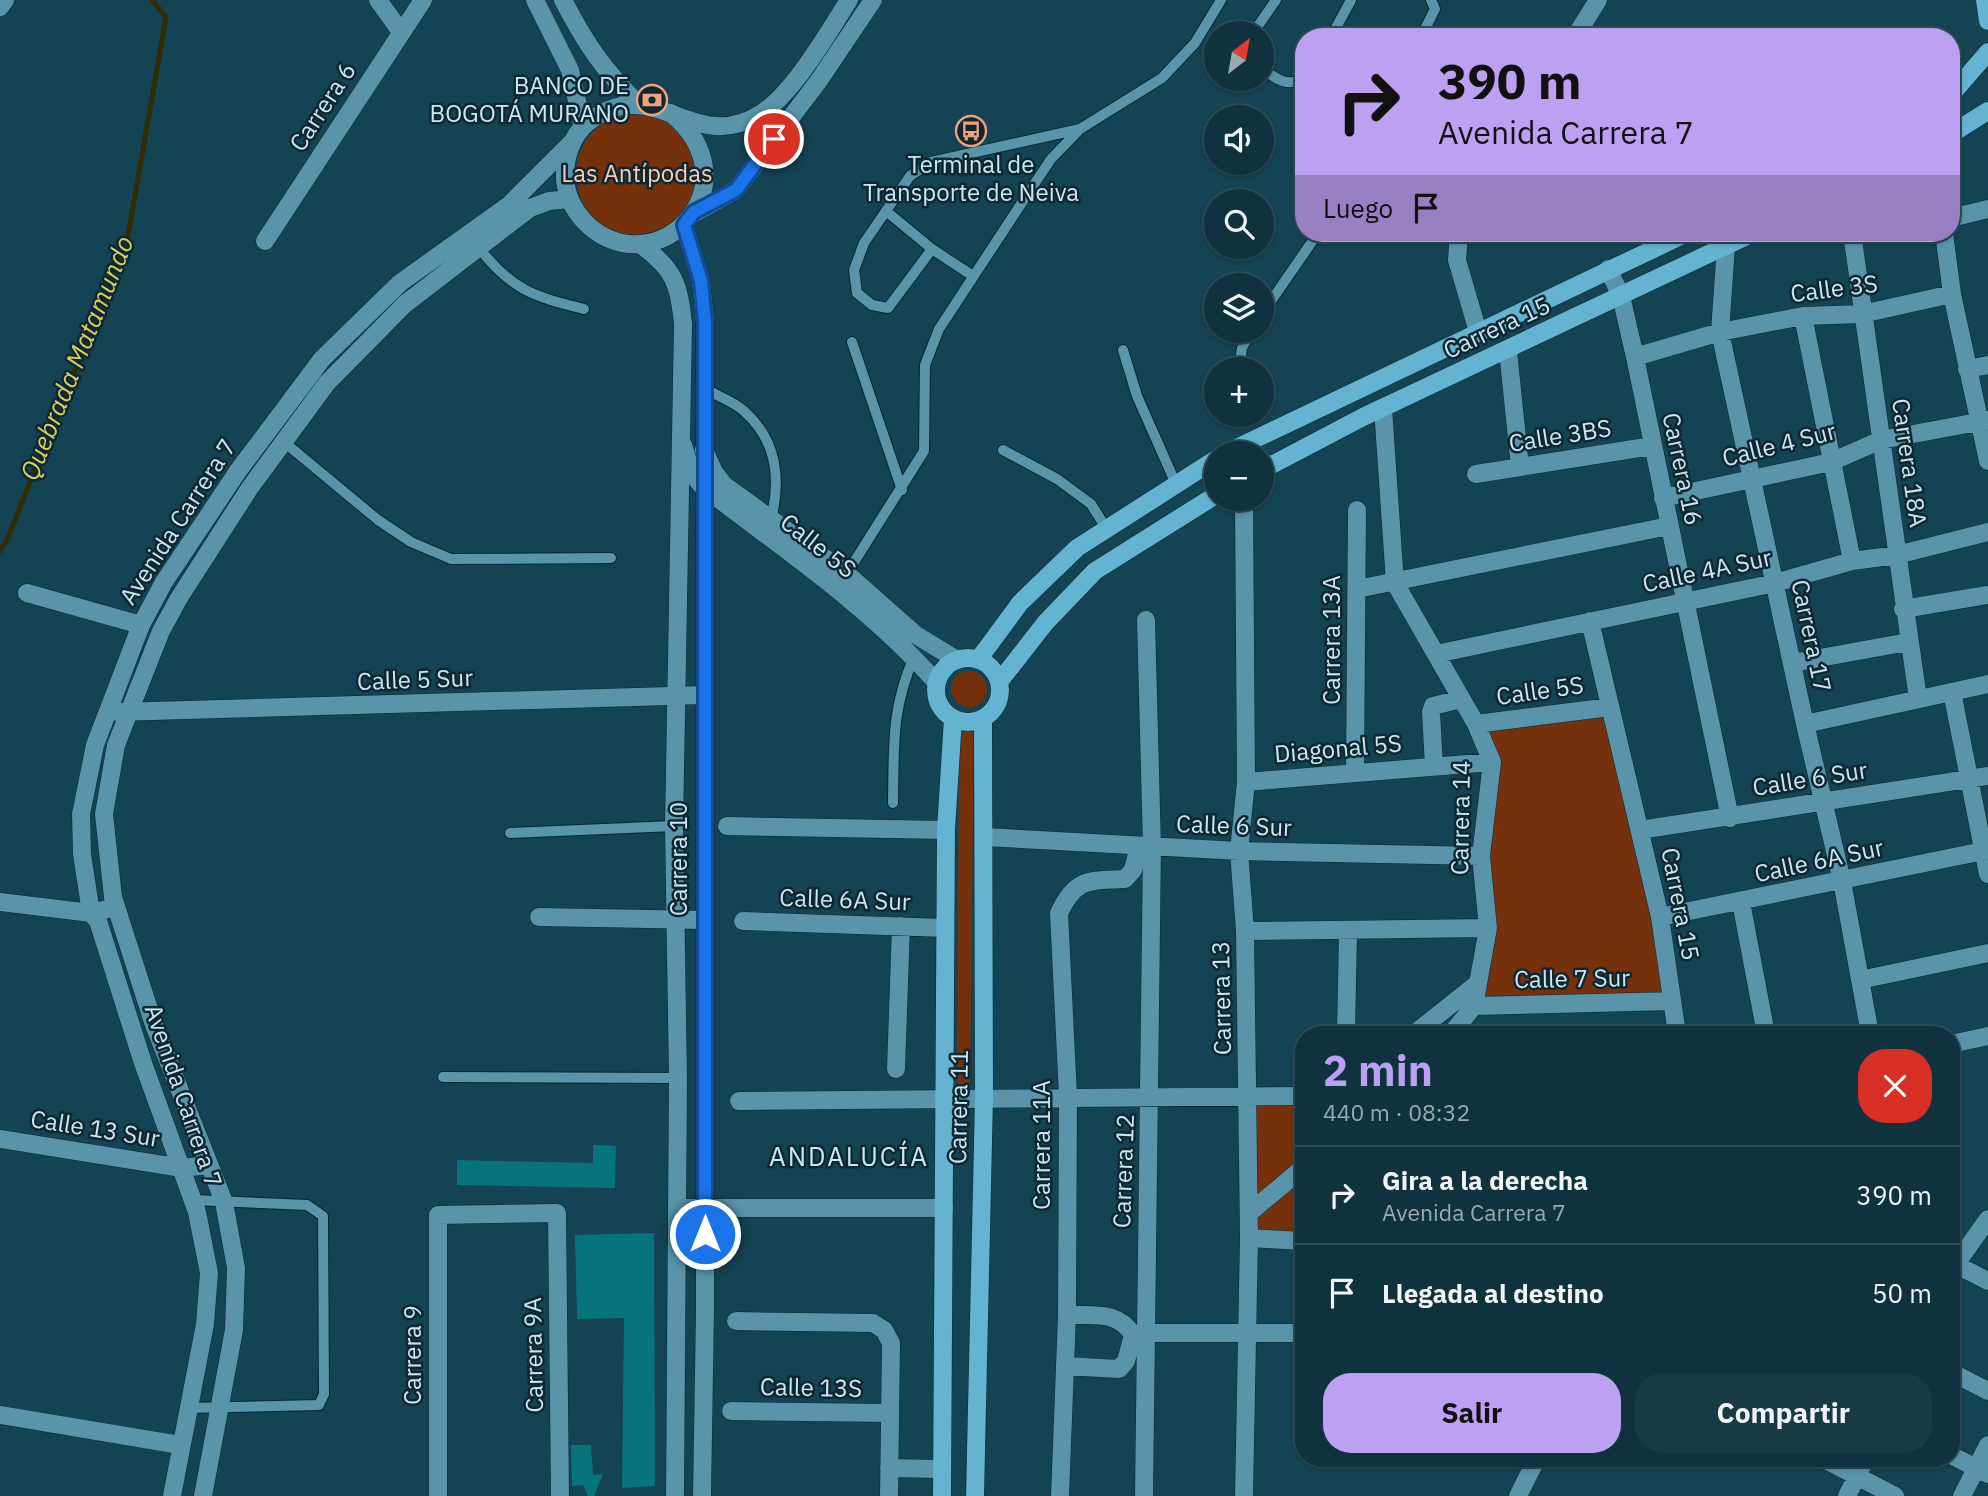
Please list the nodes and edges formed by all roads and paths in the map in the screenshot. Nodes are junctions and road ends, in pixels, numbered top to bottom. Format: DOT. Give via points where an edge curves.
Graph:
graph roads {
  1 [pos="5,0"];
  2 [pos="378,0"];
  3 [pos="423,0"];
  4 [pos="535,0"];
  5 [pos="563,0"];
  6 [pos="849,0"];
  7 [pos="873,0"];
  8 [pos="1221,0"];
  9 [pos="1276,0"];
  10 [pos="1351,0"];
  11 [pos="1431,0"];
  12 [pos="1598,0"];
  13 [pos="1985,0"];
  14 [pos="0,7"];
  15 [pos="1988,20"];
  16 [pos="1261,21"];
  17 [pos="1336,28"];
  18 [pos="1426,28"];
  19 [pos="1581,28"];
  20 [pos="401,32"];
  21 [pos="1988,52"];
  22 [pos="1274,77"];
  23 [pos="1295,82"];
  24 [pos="1960,85"];
  25 [pos="638,104"];
  26 [pos="1988,111"];
  27 [pos="670,113"];
  28 [pos="1960,128"];
  29 [pos="1080,129"];
  30 [pos="578,134"];
  31 [pos="570,199"];
  32 [pos="1988,209"];
  33 [pos="886,211"];
  34 [pos="1960,216"];
  35 [pos="689,219"];
  36 [pos="265,240"];
  37 [pos="1312,242"];
  38 [pos="1458,242"];
  39 [pos="1668,242"];
  40 [pos="1735,242"];
  41 [pos="1853,242"];
  42 [pos="1945,242"];
  43 [pos="640,244"];
  44 [pos="1726,246"];
  45 [pos="479,248"];
  46 [pos="932,248"];
  47 [pos="1608,270"];
  48 [pos="974,276"];
  49 [pos="1952,294"];
  50 [pos="1621,296"];
  51 [pos="1274,297"];
  52 [pos="584,309"];
  53 [pos="1862,314"];
  54 [pos="1803,316"];
  55 [pos="1478,332"];
  56 [pos="1720,332"];
  57 [pos="852,342"];
  58 [pos="1123,350"];
  59 [pos="1508,351"];
  60 [pos="1635,357"];
  61 [pos="1988,365"];
  62 [pos="1967,369"];
  63 [pos="705,389"];
  64 [pos="1383,408"];
  65 [pos="1983,421"];
  66 [pos="1881,440"];
  67 [pos="682,441"];
  68 [pos="1251,441"];
  69 [pos="284,442"];
  70 [pos="1652,446"];
  71 [pos="703,448"];
  72 [pos="1003,450"];
  73 [pos="1988,461"];
  74 [pos="1831,462"];
  75 [pos="1274,464"];
  76 [pos="1204,466"];
  77 [pos="1520,467"];
  78 [pos="1476,474"];
  79 [pos="1752,478"];
  80 [pos="1176,484"];
  81 [pos="703,487"];
  82 [pos="902,490"];
  83 [pos="1663,498"];
  84 [pos="1204,503"];
  85 [pos="1357,510"];
  86 [pos="1244,511"];
  87 [pos="771,519"];
  88 [pos="1669,526"];
  89 [pos="1106,528"];
  90 [pos="1988,532"];
  91 [pos="1897,555"];
  92 [pos="611,558"];
  93 [pos="1852,561"];
  94 [pos="847,574"];
  95 [pos="1395,583"];
  96 [pos="1775,583"];
  97 [pos="1357,589"];
  98 [pos="835,590"];
  99 [pos="27,593"];
  100 [pos="1988,595"];
  101 [pos="1684,602"];
  102 [pos="1903,609"];
  103 [pos="1146,620"];
  104 [pos="1590,621"];
  105 [pos="141,625"];
  106 [pos="1908,642"];
  107 [pos="1436,654"];
  108 [pos="914,657"];
  109 [pos="957,660"];
  110 [pos="978,660"];
  111 [pos="1792,663"];
  112 [pos="936,682"];
  113 [pos="999,682"];
  114 [pos="1988,684"];
  115 [pos="1952,692"];
  116 [pos="704,695"];
  117 [pos="676,697"];
  118 [pos="1461,699"];
  119 [pos="1917,699"];
  120 [pos="1611,707"];
  121 [pos="108,711"];
  122 [pos="126,713"];
  123 [pos="953,718"];
  124 [pos="983,718"];
  125 [pos="1476,724"];
  126 [pos="1805,724"];
  127 [pos="1492,762"];
  128 [pos="1434,766"];
  129 [pos="1355,771"];
  130 [pos="1988,776"];
  131 [pos="1968,780"];
  132 [pos="1246,782"];
  133 [pos="1822,801"];
  134 [pos="893,803"];
  135 [pos="1730,818"];
  136 [pos="727,826"];
  137 [pos="674,827"];
  138 [pos="946,830"];
  139 [pos="1640,830"];
  140 [pos="510,833"];
  141 [pos="985,837"];
  142 [pos="1145,847"];
  143 [pos="1238,851"];
  144 [pos="1986,851"];
  145 [pos="1481,856"];
  146 [pos="1988,874"];
  147 [pos="1842,881"];
  148 [pos="0,902"];
  149 [pos="1741,902"];
  150 [pos="116,907"];
  151 [pos="91,913"];
  152 [pos="539,917"];
  153 [pos="1660,917"];
  154 [pos="675,920"];
  155 [pos="704,920"];
  156 [pos="743,921"];
  157 [pos="901,926"];
  158 [pos="945,928"];
  159 [pos="1488,928"];
  160 [pos="1245,931"];
  161 [pos="1348,932"];
  162 [pos="1988,953"];
  163 [pos="1860,980"];
  164 [pos="1478,983"];
  165 [pos="1672,1001"];
  166 [pos="1474,1006"];
  167 [pos="1346,1026"];
  168 [pos="1424,1026"];
  169 [pos="1458,1026"];
  170 [pos="1676,1026"];
  171 [pos="1764,1026"];
  172 [pos="1869,1026"];
  173 [pos="1988,1035"];
  174 [pos="1960,1042"];
  175 [pos="896,1069"];
  176 [pos="443,1077"];
  177 [pos="678,1078"];
  178 [pos="1068,1096"];
  179 [pos="1295,1096"];
  180 [pos="1151,1097"];
  181 [pos="1248,1097"];
  182 [pos="945,1098"];
  183 [pos="984,1098"];
  184 [pos="739,1101"];
  185 [pos="0,1139"];
  186 [pos="209,1165"];
  187 [pos="181,1168"];
  188 [pos="1295,1175"];
  189 [pos="193,1200"];
  190 [pos="224,1202"];
  191 [pos="678,1208"];
  192 [pos="705,1208"];
  193 [pos="944,1208"];
  194 [pos="1249,1213"];
  195 [pos="438,1215"];
  196 [pos="1988,1219"];
  197 [pos="1249,1238"];
  198 [pos="1295,1241"];
  199 [pos="1960,1256"];
  200 [pos="1960,1269"];
  201 [pos="1988,1281"];
  202 [pos="1067,1315"];
  203 [pos="736,1321"];
  204 [pos="1248,1333"];
  205 [pos="1295,1333"];
  206 [pos="1138,1334"];
  207 [pos="1065,1366"];
  208 [pos="1960,1377"];
  209 [pos="1988,1391"];
  210 [pos="188,1408"];
  211 [pos="220,1409"];
  212 [pos="731,1411"];
  213 [pos="890,1413"];
  214 [pos="0,1415"];
  215 [pos="180,1445"];
  216 [pos="1988,1445"];
  217 [pos="1960,1460"];
  218 [pos="1532,1467"];
  219 [pos="1840,1467"];
  220 [pos="1862,1467"];
  221 [pos="889,1468"];
  222 [pos="941,1469"];
  223 [pos="1982,1471"];
  224 [pos="1858,1476"];
  225 [pos="172,1496"];
  226 [pos="203,1496"];
  227 [pos="438,1496"];
  228 [pos="560,1496"];
  229 [pos="675,1496"];
  230 [pos="702,1496"];
  231 [pos="889,1496"];
  232 [pos="942,1496"];
  233 [pos="975,1496"];
  234 [pos="1060,1496"];
  235 [pos="1143,1496"];
  236 [pos="1244,1496"];
  237 [pos="1518,1496"];
  238 [pos="1847,1496"];
  239 [pos="1895,1496"];
  240 [pos="1962,1496"];
  1 -- 14 [label="street"];
  2 -- 20 [label="street"];
  3 -- 20 [label="street, Carrera 6"];
  4 -- 30 [label="street" via="570,71"];
  5 -- 25 [label="street" via="603,69"];
  6 -- 27 [label="street" via="814,55 762,113 728,126 701,126"];
  7 -- 35 [label="street" via="736,190"];
  8 -- 29 [label="lane" via="1195,43 1162,78"];
  9 -- 16 [label="lane"];
  10 -- 17 [label="lane"];
  11 -- 18 [label="lane" via="1435,9"];
  12 -- 19 [label="street"];
  13 -- 15 [label="main road"];
  20 -- 36 [label="street, Carrera 6"];
  21 -- 24 [label="main road"];
  22 -- 23 [label="lane" via="1284,83"];
  25 -- 27 [label="street"];
  25 -- 30 [label="street" via="599,114"];
  26 -- 28 [label="main road"];
  27 -- 35 [label="street" via="688,128 706,169 704,192"];
  29 -- 33 [label="lane" via="931,162 910,176"];
  29 -- 48 [label="lane" via="1051,159"];
  30 -- 31 [label="street" via="565,173"];
  30 -- 105 [label="street, Avenida Carrera 7" via="509,205 400,283 322,359 238,471"];
  31 -- 43 [label="street" via="581,219 598,233 618,242"];
  31 -- 45 [label="street, Avenida Carrera 7" via="530,208"];
  32 -- 34 [label="street"];
  33 -- 46 [label="lane"];
  33 -- 46 [label="lane" via="864,243 854,270 857,293 872,306 888,308"];
  35 -- 43 [label="street" via="658,241"];
  35 -- 63 [label="street, Carrera 10" via="701,281"];
  37 -- 51 [label="lane"];
  38 -- 55 [label="street" via="1457,260"];
  39 -- 47 [label="main road, Carrera 15"];
  40 -- 44 [label="main road, Carrera 15"];
  41 -- 53 [label="street, Carrera 18A"];
  42 -- 49 [label="street"];
  43 -- 67 [label="street, Carrera 10" via="663,261 680,291"];
  44 -- 50 [label="main road, Carrera 15"];
  44 -- 56 [label="street, Carrera 17"];
  45 -- 52 [label="lane" via="500,275 538,298"];
  45 -- 69 [label="street, Avenida Carrera 7" via="405,304 327,383"];
  46 -- 48 [label="lane"];
  47 -- 50 [label="street, Carrera 16"];
  47 -- 55 [label="main road, Carrera 15"];
  48 -- 82 [label="lane" via="939,329 925,365 924,451"];
  49 -- 53 [label="street, Calle 3S"];
  49 -- 62 [label="street"];
  50 -- 59 [label="main road, Carrera 15"];
  50 -- 60 [label="street, Carrera 16"];
  53 -- 54 [label="street, Calle 3S"];
  53 -- 66 [label="street, Carrera 18A"];
  54 -- 56 [label="street, Calle 3S"];
  54 -- 74 [label="street"];
  55 -- 68 [label="main road, Carrera 15"];
  56 -- 60 [label="street, Calle 3S"];
  56 -- 79 [label="street, Carrera 17"];
  57 -- 82 [label="lane"];
  58 -- 80 [label="lane" via="1137,396"];
  59 -- 64 [label="main road, Carrera 15"];
  59 -- 77 [label="street"];
  60 -- 70 [label="street, Carrera 16"];
  61 -- 62 [label="street"];
  62 -- 65 [label="street"];
  63 -- 71 [label="street, Carrera 10"];
  63 -- 87 [label="lane" via="745,412 766,440 777,470"];
  64 -- 75 [label="main road, Carrera 15"];
  64 -- 95 [label="street, Carrera 14"];
  65 -- 66 [label="street, Calle 4 Sur"];
  65 -- 73 [label="street"];
  66 -- 74 [label="street, Calle 4 Sur"];
  66 -- 91 [label="street, Carrera 18A"];
  67 -- 81 [label="street, Calle 5S" via="692,474"];
  67 -- 117 [label="street, Carrera 10"];
  69 -- 92 [label="lane" via="379,520 411,542 451,559"];
  69 -- 122 [label="street, Avenida Carrera 7" via="179,598"];
  70 -- 77 [label="street, Calle 3BS"];
  70 -- 83 [label="street, Carrera 16"];
  71 -- 81 [label="street, Carrera 10"];
  71 -- 87 [label="street, Calle 5S" via="724,485"];
  72 -- 89 [label="lane" via="1057,479 1091,504"];
  74 -- 79 [label="street, Calle 4 Sur"];
  74 -- 93 [label="street"];
  76 -- 80 [label="main road"];
  77 -- 78 [label="street, Calle 3BS"];
  79 -- 83 [label="street, Calle 4 Sur"];
  79 -- 96 [label="street, Carrera 17"];
  80 -- 89 [label="main road"];
  81 -- 98 [label="street, Calle 5S"];
  81 -- 116 [label="street, Carrera 10"];
  82 -- 94 [label="lane"];
  83 -- 88 [label="street, Carrera 16"];
  84 -- 113 [label="main road" via="1095,571 1046,622"];
  85 -- 97 [label="street, Carrera 13A"];
  86 -- 132 [label="street, Carrera 13"];
  87 -- 94 [label="street, Calle 5S"];
  88 -- 95 [label="street"];
  88 -- 101 [label="street, Carrera 16"];
  89 -- 110 [label="main road" via="1077,548 1020,603"];
  90 -- 91 [label="street, Calle 4A Sur"];
  91 -- 93 [label="street, Calle 4A Sur"];
  91 -- 102 [label="street, Carrera 18A"];
  93 -- 96 [label="street, Calle 4A Sur"];
  94 -- 98 [label="lane"];
  94 -- 109 [label="street, Calle 5S" via="916,635"];
  95 -- 97 [label="street"];
  95 -- 107 [label="street, Carrera 14"];
  96 -- 101 [label="street, Calle 4A Sur"];
  96 -- 111 [label="street, Carrera 17"];
  97 -- 129 [label="street, Carrera 13A"];
  98 -- 108 [label="street, Calle 5S"];
  99 -- 105 [label="street"];
  100 -- 102 [label="street"];
  101 -- 104 [label="street, Calle 4A Sur"];
  101 -- 135 [label="street, Carrera 16"];
  102 -- 106 [label="street, Carrera 18A"];
  103 -- 142 [label="street, Carrera 12"];
  104 -- 107 [label="street, Calle 4A Sur"];
  104 -- 120 [label="street, Carrera 15"];
  105 -- 121 [label="street, Avenida Carrera 7"];
  106 -- 111 [label="street"];
  106 -- 119 [label="street, Carrera 18A"];
  107 -- 118 [label="street, Carrera 14"];
  108 -- 112 [label="street, Calle 5S"];
  108 -- 134 [label="lane" via="895,714"];
  109 -- 110 [label="main road"];
  109 -- 112 [label="main road" via="941,671"];
  110 -- 113 [label="main road" via="995,672"];
  111 -- 126 [label="street, Carrera 17"];
  112 -- 123 [label="main road" via="938,703"];
  113 -- 124 [label="main road" via="997,703"];
  114 -- 115 [label="street"];
  115 -- 119 [label="street"];
  115 -- 131 [label="street"];
  116 -- 117 [label="street, Calle 5 Sur"];
  116 -- 155 [label="street, Carrera 10"];
  117 -- 122 [label="street, Calle 5 Sur"];
  117 -- 137 [label="street, Carrera 10"];
  118 -- 125 [label="street, Carrera 14"];
  118 -- 128 [label="street" via="1433,706"];
  119 -- 126 [label="street"];
  120 -- 125 [label="street, Calle 5S"];
  120 -- 139 [label="street, Carrera 15"];
  121 -- 122 [label="street, Calle 5 Sur"];
  121 -- 151 [label="street, Avenida Carrera 7" via="95,746 81,814"];
  122 -- 150 [label="street, Avenida Carrera 7" via="104,814"];
  123 -- 124 [label="main road" via="974,722"];
  123 -- 138 [label="main road, Carrera 11"];
  124 -- 141 [label="main road, Carrera 11"];
  125 -- 127 [label="street, Carrera 14"];
  126 -- 133 [label="street, Carrera 17"];
  127 -- 128 [label="street"];
  127 -- 145 [label="street, Carrera 14"];
  128 -- 129 [label="street, Diagonal 5S"];
  129 -- 132 [label="street, Diagonal 5S"];
  130 -- 131 [label="street, Calle 6 Sur"];
  131 -- 133 [label="street, Calle 6 Sur"];
  131 -- 144 [label="street"];
  132 -- 143 [label="street, Carrera 13"];
  133 -- 135 [label="street, Calle 6 Sur"];
  133 -- 147 [label="street, Carrera 17"];
  135 -- 139 [label="street, Calle 6 Sur"];
  136 -- 138 [label="street"];
  137 -- 140 [label="lane"];
  137 -- 154 [label="street, Carrera 10"];
  138 -- 158 [label="main road, Carrera 11"];
  139 -- 153 [label="street, Carrera 15"];
  141 -- 142 [label="street, Calle 6 Sur"];
  141 -- 183 [label="main road, Carrera 11"];
  142 -- 143 [label="street, Calle 6 Sur"];
  142 -- 178 [label="street, Carrera 11A" via="1125,879 1083,881 1069,892 1059,913"];
  142 -- 180 [label="street, Carrera 12"];
  143 -- 145 [label="street, Calle 6 Sur"];
  143 -- 160 [label="street, Carrera 13"];
  144 -- 146 [label="street"];
  144 -- 147 [label="street, Calle 6A Sur"];
  145 -- 159 [label="street, Carrera 14"];
  147 -- 149 [label="street, Calle 6A Sur"];
  147 -- 163 [label="street, Carrera 17"];
  148 -- 151 [label="street"];
  149 -- 153 [label="street, Calle 6A Sur"];
  149 -- 171 [label="street"];
  150 -- 151 [label="street"];
  150 -- 186 [label="street, Avenida Carrera 7" via="154,1025"];
  151 -- 187 [label="street, Avenida Carrera 7" via="98,921"];
  152 -- 154 [label="street"];
  153 -- 165 [label="street, Carrera 15"];
  154 -- 155 [label="street"];
  154 -- 177 [label="street, Carrera 10"];
  155 -- 192 [label="street, Carrera 10"];
  156 -- 157 [label="street, Calle 6A Sur"];
  157 -- 158 [label="street, Calle 6A Sur"];
  157 -- 175 [label="street"];
  158 -- 182 [label="main road, Carrera 11"];
  159 -- 161 [label="street"];
  159 -- 164 [label="street, Carrera 14"];
  160 -- 161 [label="street"];
  160 -- 181 [label="street, Carrera 13"];
  161 -- 167 [label="street"];
  162 -- 163 [label="street"];
  163 -- 172 [label="street, Carrera 17"];
  164 -- 166 [label="street, Carrera 14"];
  164 -- 168 [label="street"];
  165 -- 166 [label="street, Calle 7 Sur"];
  165 -- 170 [label="street, Carrera 15"];
  166 -- 169 [label="street, Carrera 14"];
  173 -- 174 [label="street"];
  176 -- 177 [label="lane"];
  177 -- 191 [label="street, Carrera 10"];
  178 -- 180 [label="street"];
  178 -- 183 [label="street"];
  178 -- 202 [label="street, Carrera 11A"];
  179 -- 181 [label="street"];
  180 -- 181 [label="street"];
  180 -- 206 [label="street, Carrera 12"];
  181 -- 194 [label="street, Carrera 13"];
  182 -- 183 [label="street"];
  182 -- 184 [label="street"];
  182 -- 193 [label="main road, Carrera 11"];
  183 -- 233 [label="main road, Carrera 11"];
  185 -- 187 [label="street, Calle 13 Sur"];
  186 -- 187 [label="street, Calle 13 Sur"];
  186 -- 190 [label="street, Avenida Carrera 7"];
  187 -- 189 [label="street, Avenida Carrera 7"];
  188 -- 194 [label="street"];
  189 -- 190 [label="lane"];
  189 -- 210 [label="street, Avenida Carrera 7" via="209,1273 205,1324"];
  190 -- 211 [label="street, Avenida Carrera 7" via="236,1268 234,1330"];
  190 -- 211 [label="lane" via="307,1205 323,1216 324,1394 319,1405"];
  191 -- 192 [label="street"];
  191 -- 229 [label="street, Carrera 10"];
  192 -- 193 [label="street"];
  192 -- 230 [label="street, Carrera 10"];
  193 -- 222 [label="main road, Carrera 11"];
  194 -- 197 [label="street, Carrera 13"];
  195 -- 227 [label="street, Carrera 9"];
  195 -- 228 [label="street, Carrera 9A" via="556,1213"];
  196 -- 199 [label="street"];
  197 -- 198 [label="street"];
  197 -- 204 [label="street, Carrera 13"];
  200 -- 201 [label="street"];
  202 -- 206 [label="street" via="1114,1316"];
  202 -- 207 [label="street, Carrera 11A"];
  203 -- 213 [label="street" via="873,1323 891,1343"];
  204 -- 205 [label="street"];
  204 -- 206 [label="street"];
  204 -- 236 [label="street, Carrera 13"];
  206 -- 207 [label="street" via="1119,1369"];
  206 -- 235 [label="street, Carrera 12"];
  207 -- 234 [label="street, Carrera 11A"];
  208 -- 209 [label="street"];
  210 -- 211 [label="lane"];
  210 -- 215 [label="street, Avenida Carrera 7"];
  211 -- 226 [label="street, Avenida Carrera 7"];
  212 -- 213 [label="street, Calle 13S"];
  213 -- 221 [label="street"];
  214 -- 215 [label="street"];
  215 -- 225 [label="street, Avenida Carrera 7"];
  216 -- 223 [label="street"];
  217 -- 223 [label="street"];
  218 -- 237 [label="street"];
  219 -- 224 [label="street"];
  220 -- 224 [label="street"];
  221 -- 222 [label="street"];
  221 -- 231 [label="street"];
  222 -- 232 [label="main road, Carrera 11"];
  223 -- 240 [label="street"];
  224 -- 238 [label="street"];
  224 -- 239 [label="street"];
}
